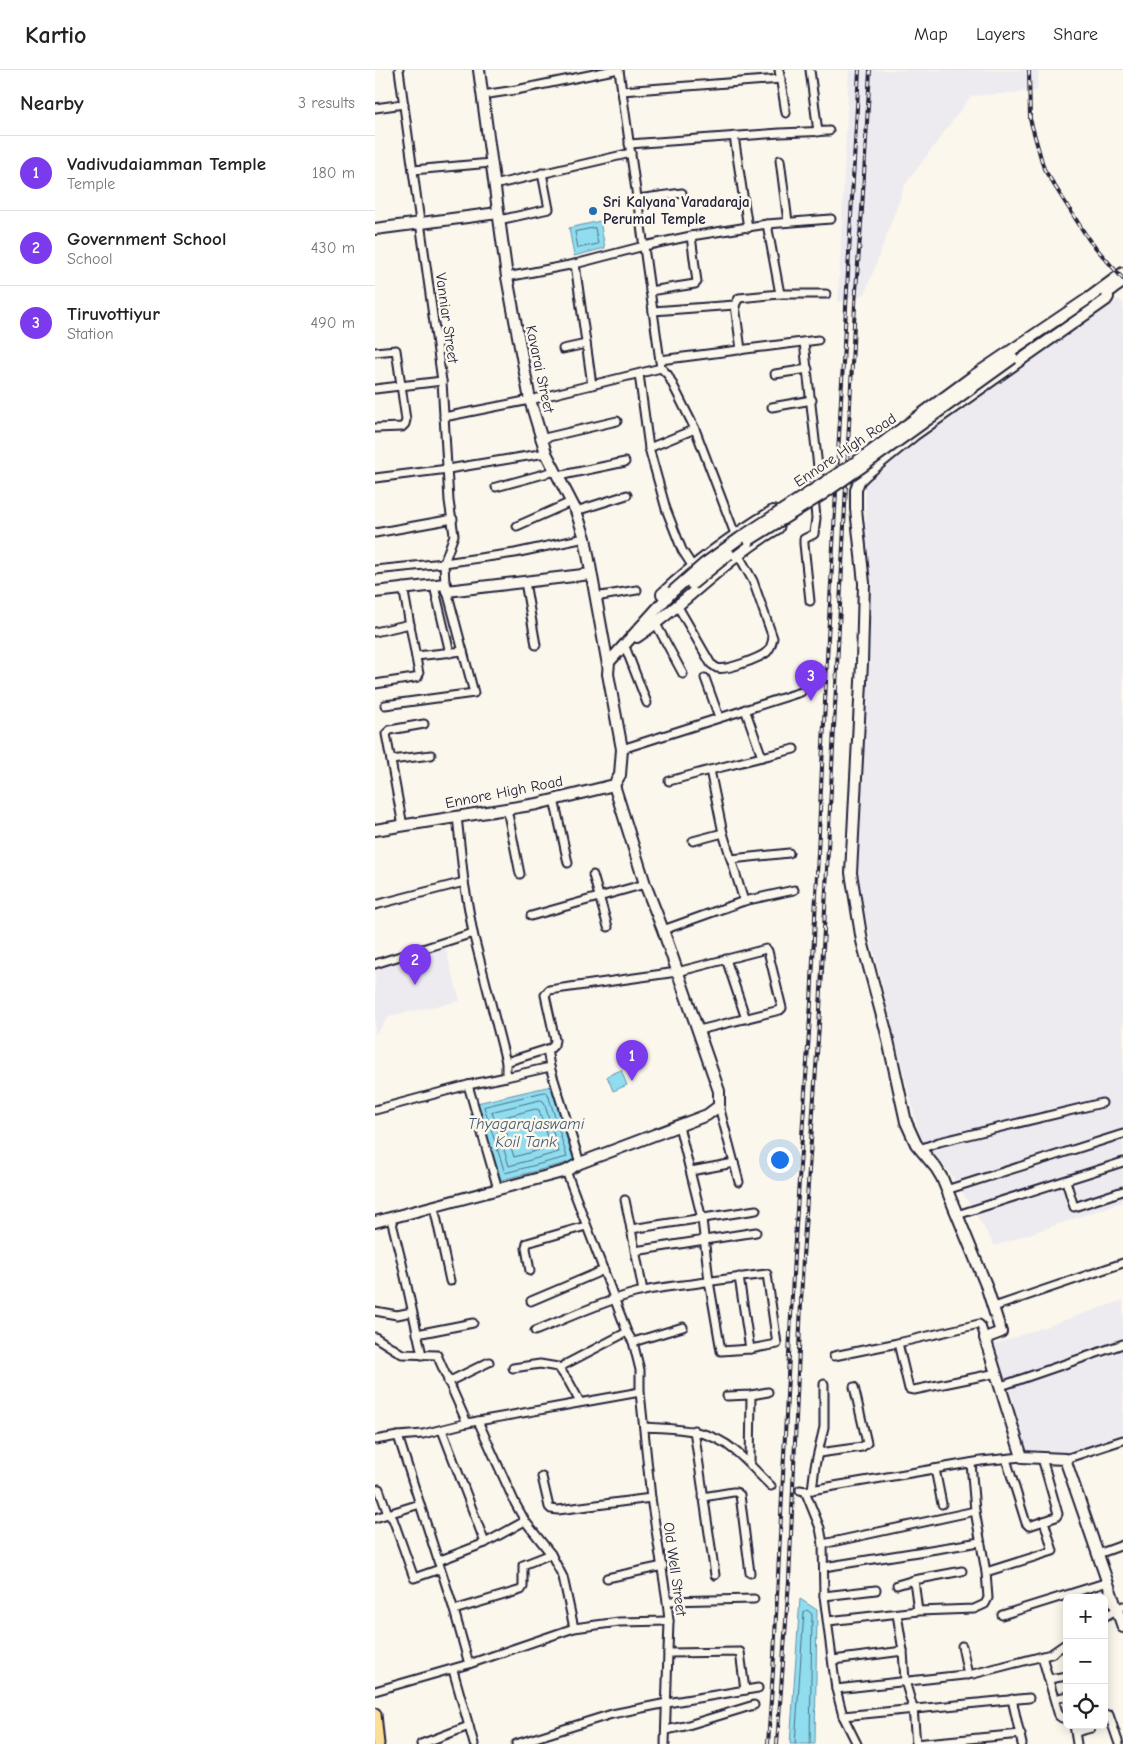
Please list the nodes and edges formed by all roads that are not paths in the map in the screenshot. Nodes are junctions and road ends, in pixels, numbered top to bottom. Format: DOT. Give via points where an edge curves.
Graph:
graph roads {
  1 [pos="399,70"];
  2 [pos="479,70"];
  3 [pos="614,70"];
  4 [pos="619,70"];
  5 [pos="779,70"];
  6 [pos="810,70"];
  7 [pos="781,79"];
  8 [pos="622,91"];
  9 [pos="482,95"];
  10 [pos="404,104"];
  11 [pos="375,108"];
  12 [pos="786,113"];
  13 [pos="819,132"];
  14 [pos="829,132"];
  15 [pos="734,136"];
  16 [pos="629,144"];
  17 [pos="631,152"];
  18 [pos="780,160"];
  19 [pos="491,163"];
  20 [pos="413,170"];
  21 [pos="543,173"];
  22 [pos="494,185"];
  23 [pos="682,193"];
  24 [pos="637,199"];
  25 [pos="498,217"];
  26 [pos="831,219"];
  27 [pos="788,222"];
  28 [pos="421,223"];
  29 [pos="767,224"];
  30 [pos="749,228"];
  31 [pos="375,229"];
  32 [pos="691,236"];
  33 [pos="644,246"];
  34 [pos="575,264"];
  35 [pos="1123,273"];
  36 [pos="507,277"];
  37 [pos="1123,282"];
  38 [pos="1107,290"];
  39 [pos="650,291"];
  40 [pos="779,294"];
  41 [pos="826,294"];
  42 [pos="735,305"];
  43 [pos="653,311"];
  44 [pos="818,340"];
  45 [pos="804,342"];
  46 [pos="586,344"];
  47 [pos="563,349"];
  48 [pos="741,350"];
  49 [pos="375,352"];
  50 [pos="660,360"];
  51 [pos="661,368"];
  52 [pos="808,369"];
  53 [pos="639,374"];
  54 [pos="775,374"];
  55 [pos="442,381"];
  56 [pos="592,385"];
  57 [pos="402,386"];
  58 [pos="375,389"];
  59 [pos="530,400"];
  60 [pos="812,400"];
  61 [pos="772,407"];
  62 [pos="444,417"];
  63 [pos="617,422"];
  64 [pos="375,428"];
  65 [pos="695,429"];
  66 [pos="540,439"];
  67 [pos="649,448"];
  68 [pos="546,453"];
  69 [pos="625,462"];
  70 [pos="448,469"];
  71 [pos="556,473"];
  72 [pos="375,478"];
  73 [pos="813,485"];
  74 [pos="497,487"];
  75 [pos="627,496"];
  76 [pos="574,507"];
  77 [pos="773,511"];
  78 [pos="453,519"];
  79 [pos="517,526"];
  80 [pos="375,533"];
  81 [pos="735,534"];
  82 [pos="585,538"];
  83 [pos="738,554"];
  84 [pos="444,563"];
  85 [pos="693,567"];
  86 [pos="375,570"];
  87 [pos="591,574"];
  88 [pos="525,582"];
  89 [pos="434,586"];
  90 [pos="446,587"];
  91 [pos="403,588"];
  92 [pos="637,590"];
  93 [pos="375,592"];
  94 [pos="595,597"];
  95 [pos="675,598"];
  96 [pos="809,601"];
  97 [pos="652,621"];
  98 [pos="410,624"];
  99 [pos="375,632"];
  100 [pos="637,637"];
  101 [pos="536,645"];
  102 [pos="626,649"];
  103 [pos="463,651"];
  104 [pos="450,653"];
  105 [pos="416,656"];
  106 [pos="609,669"];
  107 [pos="683,674"];
  108 [pos="705,678"];
  109 [pos="375,684"];
  110 [pos="801,692"];
  111 [pos="647,702"];
  112 [pos="385,705"];
  113 [pos="745,709"];
  114 [pos="719,717"];
  115 [pos="424,724"];
  116 [pos="622,748"];
  117 [pos="794,749"];
  118 [pos="431,755"];
  119 [pos="762,757"];
  120 [pos="391,760"];
  121 [pos="709,770"];
  122 [pos="669,781"];
  123 [pos="614,784"];
  124 [pos="554,799"];
  125 [pos="507,809"];
  126 [pos="457,816"];
  127 [pos="403,826"];
  128 [pos="375,830"];
  129 [pos="723,833"];
  130 [pos="693,841"];
  131 [pos="789,853"];
  132 [pos="731,859"];
  133 [pos="568,863"];
  134 [pos="520,874"];
  135 [pos="593,875"];
  136 [pos="464,882"];
  137 [pos="645,884"];
  138 [pos="793,890"];
  139 [pos="599,897"];
  140 [pos="744,901"];
  141 [pos="375,905"];
  142 [pos="531,916"];
  143 [pos="608,927"];
  144 [pos="663,930"];
  145 [pos="473,933"];
  146 [pos="725,959"];
  147 [pos="375,964"];
  148 [pos="677,972"];
  149 [pos="746,1019"];
  150 [pos="699,1030"];
  151 [pos="547,1049"];
  152 [pos="506,1062"];
  153 [pos="550,1067"];
  154 [pos="506,1077"];
  155 [pos="468,1085"];
  156 [pos="1102,1103"];
  157 [pos="719,1106"];
  158 [pos="375,1110"];
  159 [pos="679,1126"];
  160 [pos="1123,1134"];
  161 [pos="920,1149"];
  162 [pos="1123,1162"];
  163 [pos="580,1163"];
  164 [pos="734,1163"];
  165 [pos="566,1170"];
  166 [pos="691,1171"];
  167 [pos="1065,1181"];
  168 [pos="739,1182"];
  169 [pos="498,1189"];
  170 [pos="947,1190"];
  171 [pos="1123,1191"];
  172 [pos="625,1200"];
  173 [pos="434,1207"];
  174 [pos="756,1210"];
  175 [pos="957,1215"];
  176 [pos="391,1219"];
  177 [pos="702,1219"];
  178 [pos="375,1222"];
  179 [pos="586,1226"];
  180 [pos="631,1229"];
  181 [pos="756,1232"];
  182 [pos="704,1241"];
  183 [pos="635,1251"];
  184 [pos="1123,1262"];
  185 [pos="604,1270"];
  186 [pos="530,1271"];
  187 [pos="739,1277"];
  188 [pos="450,1281"];
  189 [pos="709,1282"];
  190 [pos="643,1291"];
  191 [pos="615,1299"];
  192 [pos="531,1301"];
  193 [pos="994,1307"];
  194 [pos="375,1311"];
  195 [pos="412,1312"];
  196 [pos="473,1323"];
  197 [pos="683,1327"];
  198 [pos="535,1331"];
  199 [pos="627,1332"];
  200 [pos="417,1334"];
  201 [pos="375,1337"];
  202 [pos="985,1338"];
  203 [pos="633,1342"];
  204 [pos="898,1343"];
  205 [pos="1123,1344"];
  206 [pos="750,1349"];
  207 [pos="422,1355"];
  208 [pos="833,1356"];
  209 [pos="489,1362"];
  210 [pos="564,1365"];
  211 [pos="513,1368"];
  212 [pos="997,1373"];
  213 [pos="448,1382"];
  214 [pos="823,1384"];
  215 [pos="1001,1386"];
  216 [pos="854,1387"];
  217 [pos="640,1392"];
  218 [pos="768,1392"];
  219 [pos="751,1395"];
  220 [pos="727,1396"];
  221 [pos="580,1402"];
  222 [pos="479,1421"];
  223 [pos="467,1423"];
  224 [pos="645,1427"];
  225 [pos="442,1430"];
  226 [pos="693,1430"];
  227 [pos="398,1436"];
  228 [pos="375,1440"];
  229 [pos="1123,1440"];
  230 [pos="819,1453"];
  231 [pos="1022,1457"];
  232 [pos="1042,1458"];
  233 [pos="1006,1459"];
  234 [pos="1065,1459"];
  235 [pos="971,1463"];
  236 [pos="750,1464"];
  237 [pos="935,1469"];
  238 [pos="542,1477"];
  239 [pos="771,1486"];
  240 [pos="379,1489"];
  241 [pos="806,1490"];
  242 [pos="703,1497"];
  243 [pos="651,1498"];
  244 [pos="420,1504"];
  245 [pos="942,1504"];
  246 [pos="975,1511"];
  247 [pos="388,1514"];
  248 [pos="375,1518"];
  249 [pos="525,1520"];
  250 [pos="1043,1521"];
  251 [pos="980,1542"];
  252 [pos="485,1543"];
  253 [pos="823,1544"];
  254 [pos="1123,1544"];
  255 [pos="551,1554"];
  256 [pos="1098,1554"];
  257 [pos="439,1565"];
  258 [pos="663,1566"];
  259 [pos="824,1567"];
  260 [pos="962,1571"];
  261 [pos="986,1572"];
  262 [pos="749,1573"];
  263 [pos="715,1575"];
  264 [pos="607,1578"];
  265 [pos="914,1580"];
  266 [pos="1108,1582"];
  267 [pos="897,1585"];
  268 [pos="876,1590"];
  269 [pos="825,1596"];
  270 [pos="754,1599"];
  271 [pos="667,1601"];
  272 [pos="1120,1608"];
  273 [pos="455,1610"];
  274 [pos="918,1611"];
  275 [pos="897,1614"];
  276 [pos="1002,1615"];
  277 [pos="1108,1615"];
  278 [pos="828,1621"];
  279 [pos="669,1622"];
  280 [pos="1123,1627"];
  281 [pos="574,1628"];
  282 [pos="962,1646"];
  283 [pos="1063,1646"];
  284 [pos="903,1651"];
  285 [pos="668,1653"];
  286 [pos="1042,1656"];
  287 [pos="833,1660"];
  288 [pos="469,1664"];
  289 [pos="453,1670"];
  290 [pos="968,1675"];
  291 [pos="1063,1677"];
  292 [pos="1049,1680"];
  293 [pos="905,1681"];
  294 [pos="758,1688"];
  295 [pos="836,1689"];
  296 [pos="745,1690"];
  297 [pos="375,1691"];
  298 [pos="1063,1697"];
  299 [pos="1029,1698"];
  300 [pos="1012,1699"];
  301 [pos="1055,1699"];
  302 [pos="667,1703"];
  303 [pos="754,1705"];
  304 [pos="913,1708"];
  305 [pos="375,1714"];
  306 [pos="1109,1715"];
  307 [pos="843,1716"];
  308 [pos="1063,1717"];
  309 [pos="469,1726"];
  310 [pos="1075,1729"];
  311 [pos="666,1730"];
  312 [pos="1021,1734"];
  313 [pos="525,1743"];
  314 [pos="378,1744"];
  315 [pos="421,1744"];
  316 [pos="474,1744"];
  317 [pos="516,1744"];
  318 [pos="665,1744"];
  319 [pos="857,1744"];
  320 [pos="915,1744"];
  321 [pos="1022,1744"];
  322 [pos="1077,1744"];
  323 [pos="1119,1744"];
  1 -- 10 [label="street, Vanniar Street"];
  2 -- 9 [label="street, Kavarai Street"];
  3 -- 9 [label="street"];
  4 -- 8 [label="street"];
  5 -- 7 [label="street"];
  6 -- 13 [label="street"];
  7 -- 8 [label="street"];
  7 -- 12 [label="street"];
  8 -- 16 [label="street"];
  9 -- 19 [label="street, Kavarai Street"];
  10 -- 11 [label="street"];
  10 -- 20 [label="street, Vanniar Street"];
  13 -- 14 [label="street"];
  13 -- 15 [label="street"];
  15 -- 16 [label="street"];
  15 -- 30 [label="street"];
  16 -- 17 [label="street"];
  17 -- 21 [label="street"];
  17 -- 24 [label="street"];
  18 -- 27 [label="street"];
  19 -- 20 [label="street"];
  19 -- 22 [label="street, Kavarai Street"];
  20 -- 28 [label="street, Vanniar Street"];
  21 -- 22 [label="street"];
  21 -- 25 [label="street" via="549,209"];
  22 -- 25 [label="street, Kavarai Street"];
  23 -- 24 [label="street"];
  24 -- 33 [label="street"];
  25 -- 28 [label="street"];
  25 -- 36 [label="street, Kavarai Street"];
  26 -- 27 [label="street"];
  27 -- 29 [label="street"];
  28 -- 31 [label="street"];
  28 -- 55 [label="street, Vanniar Street"];
  29 -- 30 [label="street"];
  29 -- 40 [label="street"];
  30 -- 32 [label="street"];
  32 -- 33 [label="street"];
  32 -- 39 [label="street" via="697,282 693,286"];
  33 -- 34 [label="street"];
  33 -- 39 [label="street"];
  34 -- 36 [label="street"];
  34 -- 46 [label="street"];
  35 -- 38 [label="street, Ennore High Road"];
  36 -- 59 [label="street, Kavarai Street"];
  37 -- 38 [label="street, Ennore High Road"];
  38 -- 95 [label="street, Ennore High Road, bridge" via="907,436 735,549"];
  38 -- 161 [label="street" via="1106,300 885,457 859,481 856,490 864,583 851,873 862,941 906,1122"];
  39 -- 43 [label="street"];
  40 -- 41 [label="street"];
  40 -- 42 [label="street" via="739,298"];
  42 -- 43 [label="street"];
  42 -- 48 [label="street"];
  43 -- 50 [label="street"];
  44 -- 45 [label="street"];
  45 -- 48 [label="street"];
  45 -- 52 [label="street"];
  46 -- 47 [label="street"];
  46 -- 56 [label="street"];
  48 -- 50 [label="street"];
  49 -- 57 [label="street" via="396,350"];
  50 -- 51 [label="street"];
  51 -- 53 [label="street"];
  51 -- 65 [label="street" via="668,375"];
  52 -- 54 [label="street"];
  52 -- 60 [label="street"];
  53 -- 56 [label="street"];
  53 -- 67 [label="street"];
  55 -- 57 [label="street"];
  55 -- 62 [label="street, Vanniar Street"];
  56 -- 59 [label="street"];
  57 -- 58 [label="street"];
  57 -- 64 [label="street" via="405,424 402,427"];
  59 -- 62 [label="street"];
  59 -- 66 [label="street, Kavarai Street"];
  60 -- 61 [label="street"];
  60 -- 73 [label="street" via="819,476"];
  62 -- 70 [label="street, Vanniar Street"];
  63 -- 66 [label="street"];
  65 -- 67 [label="street"];
  65 -- 81 [label="street"];
  66 -- 68 [label="street, Kavarai Street"];
  67 -- 85 [label="street" via="666,509 682,550"];
  68 -- 70 [label="street"];
  68 -- 71 [label="street, Kavarai Street"];
  69 -- 71 [label="street"];
  70 -- 72 [label="street"];
  70 -- 78 [label="street, Vanniar Street"];
  71 -- 74 [label="street"];
  71 -- 76 [label="street, Kavarai Street"];
  73 -- 77 [label="street"];
  73 -- 96 [label="street" via="816,528 814,534 804,539"];
  75 -- 76 [label="street"];
  76 -- 79 [label="street"];
  76 -- 82 [label="street, Kavarai Street"];
  77 -- 81 [label="street"];
  77 -- 83 [label="street" via="778,528"];
  78 -- 80 [label="street"];
  78 -- 84 [label="street, Vanniar Street" via="454,535"];
  81 -- 85 [label="street"];
  82 -- 84 [label="street" via="515,553"];
  82 -- 87 [label="street, Kavarai Street"];
  83 -- 95 [label="street"];
  83 -- 95 [label="street" via="753,581 773,638 767,652 743,663 716,668"];
  84 -- 86 [label="street"];
  84 -- 90 [label="street"];
  85 -- 97 [label="street" via="651,606"];
  87 -- 88 [label="street"];
  87 -- 94 [label="street, Kavarai Street"];
  88 -- 90 [label="street"];
  88 -- 101 [label="street"];
  89 -- 90 [label="street"];
  89 -- 91 [label="street"];
  89 -- 104 [label="street"];
  90 -- 103 [label="street"];
  91 -- 93 [label="street"];
  91 -- 98 [label="street"];
  92 -- 94 [label="street"];
  94 -- 106 [label="street, Kavarai Street"];
  95 -- 97 [label="street, Ennore High Road"];
  95 -- 100 [label="street, Ennore High Road"];
  97 -- 100 [label="street"];
  97 -- 106 [label="street, Ennore High Road" via="614,655"];
  97 -- 107 [label="street"];
  98 -- 99 [label="street"];
  98 -- 105 [label="street"];
  100 -- 102 [label="street, Ennore High Road"];
  102 -- 106 [label="street, Ennore High Road"];
  102 -- 111 [label="street"];
  103 -- 104 [label="street"];
  103 -- 112 [label="street" via="474,693"];
  104 -- 105 [label="street"];
  105 -- 109 [label="street" via="418,677"];
  106 -- 116 [label="street"];
  108 -- 114 [label="street"];
  110 -- 113 [label="street"];
  113 -- 114 [label="street"];
  113 -- 119 [label="street"];
  114 -- 116 [label="street"];
  115 -- 120 [label="street" via="387,731"];
  116 -- 123 [label="street" via="619,775"];
  117 -- 119 [label="street"];
  118 -- 120 [label="street"];
  119 -- 121 [label="street"];
  120 -- 127 [label="street"];
  121 -- 122 [label="street"];
  121 -- 129 [label="street"];
  123 -- 124 [label="street, Ennore High Road"];
  123 -- 137 [label="street"];
  124 -- 125 [label="street, Ennore High Road"];
  124 -- 133 [label="street"];
  125 -- 126 [label="street, Ennore High Road"];
  125 -- 134 [label="street"];
  126 -- 127 [label="street, Ennore High Road"];
  126 -- 136 [label="street"];
  127 -- 128 [label="street, Ennore High Road"];
  129 -- 130 [label="street"];
  129 -- 132 [label="street"];
  131 -- 132 [label="street"];
  132 -- 140 [label="street"];
  135 -- 139 [label="street"];
  136 -- 141 [label="street"];
  136 -- 145 [label="street"];
  137 -- 139 [label="street"];
  137 -- 144 [label="street"];
  138 -- 140 [label="street"];
  139 -- 142 [label="street"];
  139 -- 143 [label="street"];
  140 -- 144 [label="street"];
  144 -- 148 [label="street"];
  145 -- 147 [label="street"];
  145 -- 152 [label="street"];
  146 -- 148 [label="street"];
  146 -- 149 [label="street"];
  146 -- 149 [label="street" via="768,950 782,1008"];
  148 -- 150 [label="street"];
  148 -- 151 [label="street" via="547,991 555,1040 554,1045"];
  149 -- 150 [label="street"];
  150 -- 157 [label="street" via="719,1091"];
  151 -- 152 [label="street"];
  151 -- 153 [label="street"];
  152 -- 154 [label="street"];
  153 -- 154 [label="street"];
  153 -- 163 [label="street"];
  154 -- 155 [label="street"];
  155 -- 158 [label="street"];
  155 -- 169 [label="street"];
  156 -- 161 [label="street"];
  157 -- 159 [label="street" via="707,1115"];
  157 -- 164 [label="street"];
  159 -- 163 [label="street"];
  159 -- 166 [label="street"];
  160 -- 170 [label="street"];
  161 -- 170 [label="street" via="937,1168"];
  162 -- 167 [label="street"];
  163 -- 165 [label="street"];
  164 -- 166 [label="street"];
  164 -- 168 [label="street"];
  165 -- 169 [label="street"];
  165 -- 179 [label="street, Old Well Street"];
  166 -- 177 [label="street"];
  167 -- 171 [label="street" via="1073,1206"];
  167 -- 175 [label="street"];
  169 -- 173 [label="street"];
  170 -- 175 [label="street"];
  172 -- 180 [label="street"];
  173 -- 176 [label="street"];
  173 -- 188 [label="street"];
  174 -- 177 [label="street"];
  175 -- 193 [label="street"];
  176 -- 178 [label="street"];
  176 -- 195 [label="street"];
  177 -- 180 [label="street"];
  177 -- 182 [label="street"];
  179 -- 185 [label="street, Old Well Street"];
  179 -- 186 [label="street" via="526,1244"];
  180 -- 183 [label="street"];
  181 -- 182 [label="street"];
  182 -- 183 [label="street"];
  182 -- 189 [label="street"];
  183 -- 190 [label="street"];
  184 -- 193 [label="street"];
  185 -- 191 [label="street, Old Well Street"];
  185 -- 192 [label="street"];
  187 -- 189 [label="street"];
  187 -- 206 [label="street"];
  187 -- 206 [label="street" via="767,1274 777,1344"];
  189 -- 190 [label="street"];
  189 -- 206 [label="street" via="721,1351"];
  190 -- 191 [label="street"];
  191 -- 198 [label="street"];
  191 -- 199 [label="street, Old Well Street"];
  193 -- 202 [label="street" via="1002,1330"];
  194 -- 195 [label="street" via="397,1315"];
  195 -- 200 [label="street"];
  196 -- 200 [label="street"];
  197 -- 203 [label="street"];
  199 -- 203 [label="street, Old Well Street"];
  199 -- 210 [label="street"];
  200 -- 207 [label="street"];
  201 -- 207 [label="street" via="402,1354"];
  202 -- 204 [label="street" via="979,1324"];
  202 -- 212 [label="street"];
  203 -- 217 [label="street, Old Well Street"];
  204 -- 208 [label="street"];
  204 -- 212 [label="street" via="912,1390"];
  205 -- 215 [label="street"];
  207 -- 213 [label="street" via="437,1356"];
  209 -- 213 [label="street"];
  211 -- 221 [label="street" via="540,1364 558,1367"];
  212 -- 215 [label="street"];
  213 -- 223 [label="street"];
  214 -- 230 [label="street" via="825,1413"];
  215 -- 231 [label="street"];
  216 -- 230 [label="street" via="867,1443 862,1447"];
  217 -- 221 [label="street"];
  217 -- 224 [label="street, Old Well Street"];
  218 -- 219 [label="street"];
  219 -- 220 [label="street"];
  219 -- 236 [label="street"];
  221 -- 222 [label="street"];
  222 -- 223 [label="street"];
  222 -- 249 [label="street"];
  223 -- 225 [label="street"];
  224 -- 226 [label="street"];
  224 -- 243 [label="street, Old Well Street"];
  225 -- 227 [label="street"];
  225 -- 252 [label="street"];
  226 -- 236 [label="street" via="733,1448"];
  226 -- 242 [label="street"];
  227 -- 228 [label="street"];
  227 -- 244 [label="street"];
  229 -- 234 [label="street"];
  230 -- 241 [label="street"];
  231 -- 232 [label="street"];
  231 -- 233 [label="street"];
  232 -- 234 [label="street"];
  232 -- 250 [label="street" via="1058,1514"];
  233 -- 235 [label="street"];
  233 -- 250 [label="street" via="1027,1525"];
  234 -- 256 [label="street"];
  235 -- 237 [label="street"];
  235 -- 246 [label="street"];
  236 -- 239 [label="street"];
  237 -- 241 [label="street"];
  237 -- 245 [label="street"];
  238 -- 243 [label="street" via="551,1509"];
  240 -- 247 [label="street"];
  241 -- 253 [label="street"];
  242 -- 262 [label="street" via="733,1492 740,1495"];
  242 -- 263 [label="street"];
  243 -- 258 [label="street, Old Well Street"];
  244 -- 247 [label="street"];
  244 -- 257 [label="street"];
  246 -- 251 [label="street"];
  246 -- 253 [label="street"];
  247 -- 248 [label="street"];
  247 -- 257 [label="street" via="393,1519 414,1578"];
  249 -- 252 [label="street"];
  249 -- 255 [label="street"];
  250 -- 261 [label="street" via="1053,1550"];
  251 -- 259 [label="street"];
  251 -- 261 [label="street"];
  252 -- 257 [label="street"];
  253 -- 259 [label="street"];
  254 -- 256 [label="street"];
  255 -- 273 [label="street" via="523,1565 521,1590"];
  255 -- 281 [label="street" via="563,1577"];
  256 -- 266 [label="street"];
  257 -- 273 [label="street"];
  258 -- 264 [label="street"];
  258 -- 271 [label="street, Old Well Street"];
  259 -- 269 [label="street"];
  260 -- 265 [label="street"];
  261 -- 274 [label="street" via="988,1598 981,1607"];
  265 -- 267 [label="street"];
  265 -- 274 [label="street"];
  266 -- 272 [label="street"];
  266 -- 276 [label="street"];
  268 -- 269 [label="street"];
  269 -- 278 [label="street"];
  270 -- 271 [label="street"];
  271 -- 279 [label="street, Old Well Street"];
  272 -- 277 [label="street"];
  272 -- 280 [label="street"];
  273 -- 288 [label="street"];
  274 -- 275 [label="street"];
  275 -- 278 [label="street"];
  275 -- 284 [label="street"];
  278 -- 287 [label="street"];
  279 -- 281 [label="street" via="619,1622"];
  279 -- 285 [label="street, Old Well Street"];
  281 -- 288 [label="street"];
  282 -- 290 [label="street"];
  283 -- 286 [label="street"];
  284 -- 287 [label="street"];
  284 -- 293 [label="street"];
  285 -- 296 [label="street" via="740,1652"];
  285 -- 302 [label="street, Old Well Street"];
  286 -- 290 [label="street"];
  286 -- 292 [label="street"];
  287 -- 295 [label="street"];
  288 -- 289 [label="street"];
  289 -- 297 [label="street"];
  289 -- 309 [label="street"];
  290 -- 293 [label="street"];
  291 -- 292 [label="street"];
  292 -- 301 [label="street"];
  293 -- 295 [label="street"];
  293 -- 304 [label="street"];
  294 -- 296 [label="street"];
  295 -- 307 [label="street"];
  296 -- 302 [label="street"];
  298 -- 301 [label="street"];
  299 -- 300 [label="street"];
  300 -- 304 [label="street"];
  300 -- 312 [label="street"];
  301 -- 308 [label="street" via="1060,1717"];
  302 -- 311 [label="street, Old Well Street"];
  302 -- 313 [label="street" via="612,1714"];
  303 -- 311 [label="street"];
  304 -- 307 [label="street"];
  304 -- 320 [label="street"];
  305 -- 314 [label="main road"];
  306 -- 323 [label="street"];
  307 -- 319 [label="street"];
  309 -- 315 [label="street"];
  309 -- 316 [label="street"];
  310 -- 322 [label="street"];
  311 -- 318 [label="street, Old Well Street"];
  312 -- 320 [label="street"];
  312 -- 321 [label="street"];
  313 -- 317 [label="street"];
}
